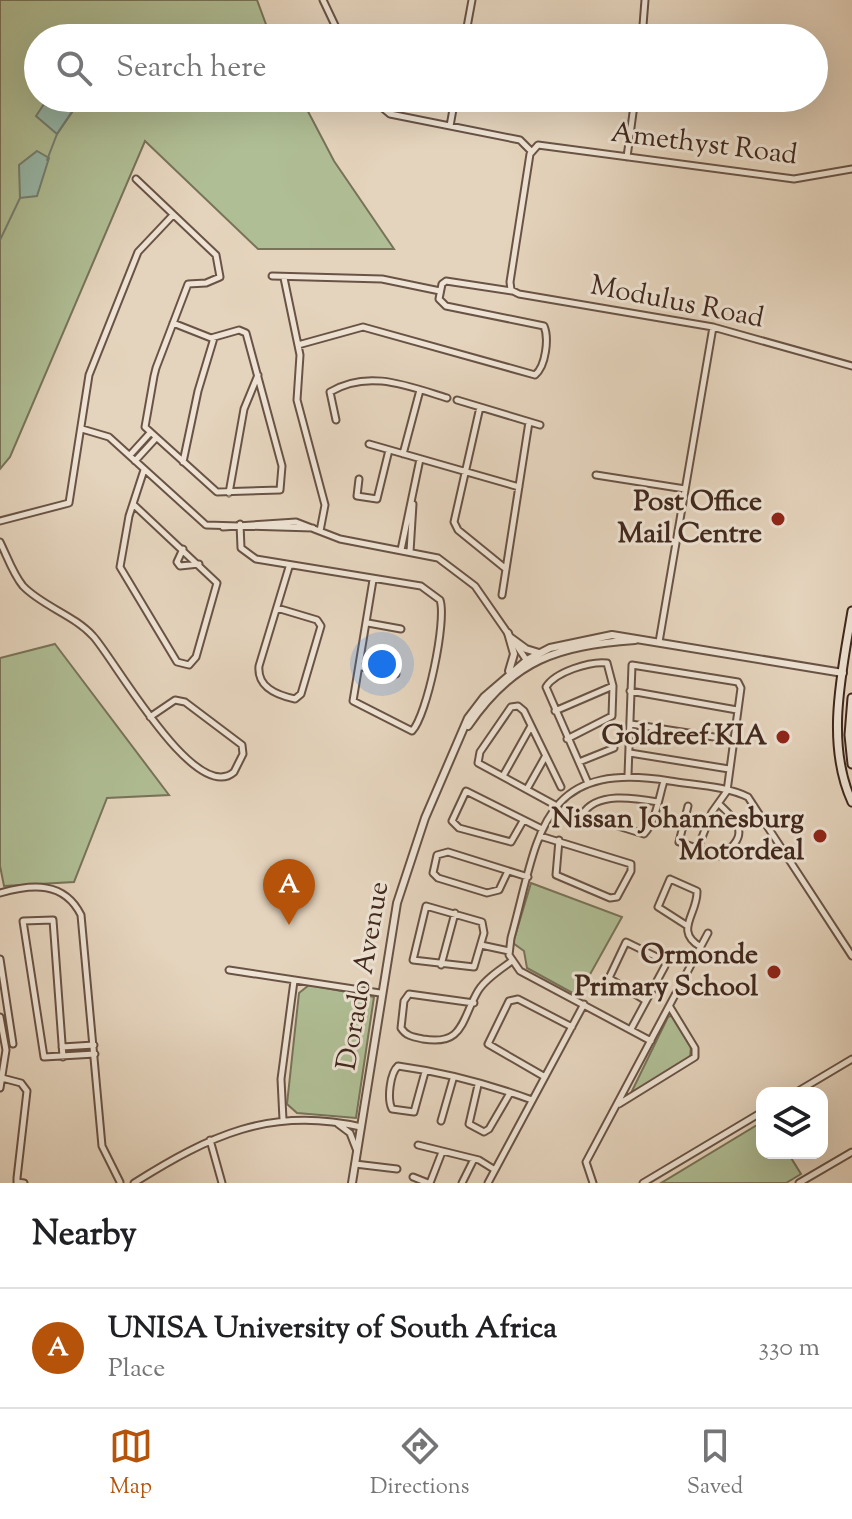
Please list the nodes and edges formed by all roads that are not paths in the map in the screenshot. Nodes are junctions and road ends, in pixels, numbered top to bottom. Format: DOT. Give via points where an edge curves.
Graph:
graph roads {
  1 [pos="323,0"];
  2 [pos="472,0"];
  3 [pos="645,0"];
  4 [pos="334,24"];
  5 [pos="468,24"];
  6 [pos="643,24"];
  7 [pos="388,112"];
  8 [pos="452,112"];
  9 [pos="633,112"];
  10 [pos="450,126"];
  11 [pos="531,151"];
  12 [pos="627,157"];
  13 [pos="852,169"];
  14 [pos="136,179"];
  15 [pos="173,215"];
  16 [pos="272,276"];
  17 [pos="284,278"];
  18 [pos="440,291"];
  19 [pos="512,291"];
  20 [pos="173,323"];
  21 [pos="713,327"];
  22 [pos="214,338"];
  23 [pos="298,345"];
  24 [pos="852,366"];
  25 [pos="258,375"];
  26 [pos="420,390"];
  27 [pos="447,398"];
  28 [pos="457,400"];
  29 [pos="480,407"];
  30 [pos="336,420"];
  31 [pos="529,422"];
  32 [pos="540,425"];
  33 [pos="82,429"];
  34 [pos="150,433"];
  35 [pos="158,440"];
  36 [pos="369,444"];
  37 [pos="389,450"];
  38 [pos="403,454"];
  39 [pos="130,455"];
  40 [pos="420,459"];
  41 [pos="135,461"];
  42 [pos="183,462"];
  43 [pos="144,470"];
  44 [pos="463,471"];
  45 [pos="596,475"];
  46 [pos="359,479"];
  47 [pos="519,487"];
  48 [pos="685,489"];
  49 [pos="229,493"];
  50 [pos="412,503"];
  51 [pos="133,504"];
  52 [pos="0,521"];
  53 [pos="240,526"];
  54 [pos="316,530"];
  55 [pos="0,542"];
  56 [pos="183,549"];
  57 [pos="401,550"];
  58 [pos="410,552"];
  59 [pos="199,563"];
  60 [pos="289,567"];
  61 [pos="506,569"];
  62 [pos="373,580"];
  63 [pos="502,595"];
  64 [pos="277,608"];
  65 [pos="852,611"];
  66 [pos="368,623"];
  67 [pos="401,629"];
  68 [pos="510,635"];
  69 [pos="640,639"];
  70 [pos="659,642"];
  71 [pos="542,653"];
  72 [pos="528,662"];
  73 [pos="361,667"];
  74 [pos="396,674"];
  75 [pos="508,674"];
  76 [pos="847,674"];
  77 [pos="613,686"];
  78 [pos="630,691"];
  79 [pos="852,698"];
  80 [pos="737,710"];
  81 [pos="555,711"];
  82 [pos="150,717"];
  83 [pos="631,724"];
  84 [pos="531,726"];
  85 [pos="459,738"];
  86 [pos="567,739"];
  87 [pos="733,740"];
  88 [pos="614,748"];
  89 [pos="630,753"];
  90 [pos="546,756"];
  91 [pos="579,762"];
  92 [pos="852,764"];
  93 [pos="729,769"];
  94 [pos="628,775"];
  95 [pos="503,776"];
  96 [pos="664,780"];
  97 [pos="588,783"];
  98 [pos="561,787"];
  99 [pos="527,789"];
  100 [pos="727,791"];
  101 [pos="658,802"];
  102 [pos="852,802"];
  103 [pos="719,804"];
  104 [pos="555,806"];
  105 [pos="688,806"];
  106 [pos="523,821"];
  107 [pos="541,832"];
  108 [pos="559,840"];
  109 [pos="697,850"];
  110 [pos="508,871"];
  111 [pos="528,877"];
  112 [pos="0,893"];
  113 [pos="455,913"];
  114 [pos="686,925"];
  115 [pos="708,933"];
  116 [pos="481,945"];
  117 [pos="701,947"];
  118 [pos="509,951"];
  119 [pos="852,956"];
  120 [pos="0,959"];
  121 [pos="512,961"];
  122 [pos="441,965"];
  123 [pos="229,970"];
  124 [pos="294,981"];
  125 [pos="380,993"];
  126 [pos="646,1001"];
  127 [pos="474,1003"];
  128 [pos="584,1004"];
  129 [pos="670,1006"];
  130 [pos="0,1017"];
  131 [pos="572,1027"];
  132 [pos="631,1029"];
  133 [pos="651,1041"];
  134 [pos="13,1044"];
  135 [pos="94,1045"];
  136 [pos="62,1047"];
  137 [pos="95,1054"];
  138 [pos="63,1057"];
  139 [pos="852,1059"];
  140 [pos="425,1072"];
  141 [pos="545,1077"];
  142 [pos="2,1078"];
  143 [pos="453,1079"];
  144 [pos="478,1085"];
  145 [pos="805,1087"];
  146 [pos="0,1088"];
  147 [pos="510,1093"];
  148 [pos="532,1100"];
  149 [pos="617,1105"];
  150 [pos="756,1116"];
  151 [pos="283,1120"];
  152 [pos="441,1121"];
  153 [pos="335,1122"];
  154 [pos="361,1127"];
  155 [pos="210,1140"];
  156 [pos="418,1145"];
  157 [pos="357,1151"];
  158 [pos="442,1152"];
  159 [pos="852,1152"];
  160 [pos="474,1159"];
  161 [pos="355,1164"];
  162 [pos="397,1169"];
  163 [pos="495,1170"];
  164 [pos="413,1177"];
  165 [pos="120,1182"];
  166 [pos="17,1183"];
  167 [pos="24,1183"];
  168 [pos="132,1183"];
  169 [pos="222,1183"];
  170 [pos="352,1183"];
  171 [pos="429,1183"];
  172 [pos="462,1183"];
  173 [pos="488,1183"];
  174 [pos="593,1183"];
  175 [pos="643,1183"];
  176 [pos="799,1183"];
  1 -- 4 [label="street"];
  2 -- 5 [label="street"];
  3 -- 6 [label="street"];
  7 -- 10 [label="street"];
  8 -- 10 [label="street"];
  9 -- 12 [label="street"];
  10 -- 11 [label="street" via="520,140"];
  11 -- 12 [label="street, Amethyst Road" via="546,144"];
  11 -- 19 [label="street"];
  12 -- 13 [label="street, Amethyst Road" via="794,179"];
  14 -- 15 [label="street"];
  15 -- 20 [label="street" via="216,255 220,277 188,283"];
  15 -- 33 [label="street" via="137,254 86,386"];
  16 -- 17 [label="street"];
  17 -- 18 [label="street" via="382,279"];
  17 -- 23 [label="street"];
  18 -- 19 [label="street, Modulus Road" via="451,281"];
  18 -- 23 [label="street" via="446,306 544,326 540,372 530,375 363,327"];
  19 -- 21 [label="street, Modulus Road"];
  20 -- 22 [label="street"];
  20 -- 34 [label="street" via="154,376 144,425"];
  21 -- 24 [label="street, Modulus Road"];
  21 -- 48 [label="street"];
  22 -- 25 [label="street" via="246,332"];
  22 -- 42 [label="street"];
  23 -- 54 [label="street" via="297,400 325,505"];
  25 -- 49 [label="street" via="244,409"];
  25 -- 49 [label="street" via="283,486 277,491"];
  26 -- 27 [label="street"];
  26 -- 30 [label="street" via="377,379 336,389 329,395"];
  26 -- 38 [label="street"];
  28 -- 29 [label="street"];
  29 -- 31 [label="street"];
  29 -- 44 [label="street"];
  31 -- 32 [label="street"];
  31 -- 47 [label="street"];
  33 -- 39 [label="street" via="104,435"];
  33 -- 52 [label="street" via="68,504"];
  34 -- 35 [label="street"];
  34 -- 39 [label="street"];
  35 -- 41 [label="street"];
  35 -- 42 [label="street"];
  36 -- 37 [label="street"];
  37 -- 38 [label="street"];
  37 -- 46 [label="street" via="377,499 357,496"];
  38 -- 40 [label="street"];
  39 -- 41 [label="street"];
  40 -- 44 [label="street"];
  40 -- 50 [label="street"];
  41 -- 43 [label="street"];
  42 -- 49 [label="street" via="215,491"];
  43 -- 51 [label="street"];
  43 -- 53 [label="street" via="204,523"];
  44 -- 47 [label="street"];
  44 -- 61 [label="street" via="455,526"];
  45 -- 48 [label="street"];
  47 -- 61 [label="street"];
  48 -- 70 [label="street"];
  50 -- 57 [label="street"];
  50 -- 58 [label="street"];
  51 -- 56 [label="street"];
  51 -- 59 [label="street" via="120,570 175,659 185,666 196,657 218,588"];
  53 -- 54 [label="street"];
  53 -- 60 [label="street" via="245,554"];
  54 -- 57 [label="street"];
  55 -- 82 [label="street" via="22,585 92,635"];
  56 -- 59 [label="street"];
  56 -- 59 [label="street" via="180,566"];
  57 -- 58 [label="street"];
  58 -- 68 [label="street" via="438,558 465,577"];
  60 -- 62 [label="street"];
  60 -- 64 [label="street"];
  61 -- 63 [label="street"];
  62 -- 66 [label="street"];
  62 -- 73 [label="street" via="424,587 440,600 432,674 414,730 354,702"];
  64 -- 64 [label="street" via="259,680 295,699 321,626 317,620"];
  65 -- 76 [label="main road"];
  66 -- 67 [label="street"];
  66 -- 73 [label="street"];
  68 -- 71 [label="street" via="530,651"];
  68 -- 72 [label="street"];
  68 -- 75 [label="street" via="514,658"];
  69 -- 70 [label="street"];
  69 -- 71 [label="street" via="589,637"];
  69 -- 72 [label="street" via="578,645"];
  70 -- 76 [label="street"];
  71 -- 72 [label="street"];
  72 -- 75 [label="street, Dorado Avenue"];
  72 -- 85 [label="street, Dorado Avenue" via="496,691"];
  73 -- 74 [label="street"];
  75 -- 85 [label="street, Dorado Avenue" via="474,709"];
  76 -- 102 [label="main road" via="838,738"];
  77 -- 81 [label="street"];
  77 -- 81 [label="street" via="605,662 563,674 546,687"];
  77 -- 86 [label="street" via="611,717"];
  78 -- 80 [label="street"];
  78 -- 80 [label="street" via="634,664 716,678 739,684"];
  78 -- 83 [label="street"];
  79 -- 92 [label="main road"];
  80 -- 87 [label="street"];
  81 -- 86 [label="street"];
  82 -- 82 [label="street" via="175,700 185,702 242,745 234,773 196,768"];
  83 -- 87 [label="street"];
  83 -- 89 [label="street"];
  84 -- 90 [label="street"];
  84 -- 95 [label="street"];
  84 -- 95 [label="street" via="524,711 513,705 478,754 479,765"];
  85 -- 125 [label="street, Dorado Avenue" via="405,873"];
  86 -- 91 [label="street"];
  87 -- 93 [label="street"];
  88 -- 91 [label="street"];
  89 -- 93 [label="street"];
  89 -- 94 [label="street"];
  90 -- 98 [label="street"];
  90 -- 99 [label="street"];
  91 -- 97 [label="street"];
  93 -- 100 [label="street"];
  94 -- 96 [label="street"];
  94 -- 97 [label="street"];
  95 -- 99 [label="street"];
  96 -- 100 [label="street"];
  96 -- 101 [label="street"];
  97 -- 104 [label="street"];
  99 -- 104 [label="street"];
  100 -- 103 [label="street"];
  100 -- 119 [label="street" via="755,803"];
  101 -- 101 [label="street" via="644,834 582,816 605,800"];
  103 -- 109 [label="street"];
  103 -- 109 [label="street" via="736,818 739,831 722,855"];
  104 -- 107 [label="street"];
  105 -- 109 [label="street" via="678,839"];
  106 -- 106 [label="street" via="466,791 452,821 459,828 509,842"];
  106 -- 107 [label="street"];
  107 -- 108 [label="street"];
  107 -- 111 [label="street"];
  108 -- 108 [label="street" via="631,864 617,897 556,875"];
  110 -- 110 [label="street" via="442,852 433,875 490,894 499,890"];
  110 -- 111 [label="street"];
  111 -- 118 [label="street"];
  112 -- 135 [label="street" via="46,887 66,894 76,906 83,920"];
  113 -- 116 [label="street" via="482,922"];
  113 -- 122 [label="street"];
  113 -- 122 [label="street" via="430,906 422,912 412,959"];
  114 -- 114 [label="street" via="659,910 670,879 698,893"];
  114 -- 117 [label="street" via="690,940"];
  115 -- 117 [label="street"];
  116 -- 118 [label="street"];
  116 -- 122 [label="street" via="472,968"];
  117 -- 129 [label="street"];
  118 -- 121 [label="street"];
  120 -- 134 [label="street"];
  121 -- 127 [label="street" via="480,989"];
  121 -- 128 [label="street" via="520,971"];
  123 -- 124 [label="street"];
  124 -- 125 [label="street"];
  124 -- 151 [label="street" via="281,1079"];
  125 -- 154 [label="street, Dorado Avenue"];
  126 -- 126 [label="street" via="665,961 626,942 609,978"];
  126 -- 132 [label="street"];
  127 -- 127 [label="street" via="457,1033 446,1040 409,1036 401,1028 409,994"];
  128 -- 131 [label="street"];
  128 -- 132 [label="street"];
  129 -- 133 [label="street"];
  129 -- 149 [label="street" via="695,1057"];
  130 -- 142 [label="street" via="6,1050"];
  131 -- 141 [label="street"];
  131 -- 141 [label="street" via="518,999 509,1001 489,1046"];
  132 -- 133 [label="street"];
  133 -- 149 [label="street"];
  135 -- 136 [label="street"];
  135 -- 137 [label="street"];
  136 -- 138 [label="street"];
  136 -- 138 [label="street" via="53,920 23,921 44,1057"];
  137 -- 138 [label="street"];
  137 -- 165 [label="street" via="102,1146"];
  139 -- 145 [label="street"];
  140 -- 140 [label="street" via="394,1068 391,1108 414,1112"];
  140 -- 143 [label="street"];
  141 -- 148 [label="street"];
  142 -- 146 [label="street"];
  142 -- 166 [label="street" via="21,1083 27,1096"];
  143 -- 144 [label="street"];
  143 -- 152 [label="street"];
  144 -- 147 [label="street"];
  144 -- 147 [label="street" via="469,1124 484,1132"];
  147 -- 148 [label="street"];
  148 -- 163 [label="street"];
  149 -- 174 [label="street" via="586,1164"];
  150 -- 175 [label="street"];
  151 -- 153 [label="street"];
  151 -- 155 [label="street"];
  153 -- 154 [label="street"];
  153 -- 157 [label="street" via="350,1133"];
  154 -- 157 [label="street, Dorado Avenue"];
  155 -- 168 [label="street"];
  155 -- 169 [label="street"];
  156 -- 158 [label="street"];
  157 -- 161 [label="street, Dorado Avenue"];
  158 -- 160 [label="street"];
  158 -- 171 [label="street"];
  159 -- 176 [label="street"];
  160 -- 163 [label="street"];
  160 -- 172 [label="street"];
  161 -- 162 [label="street"];
  161 -- 170 [label="street, Dorado Avenue"];
  163 -- 173 [label="street"];
  164 -- 171 [label="street"];
  165 -- 168 [label="street"];
  166 -- 167 [label="street"];
}
